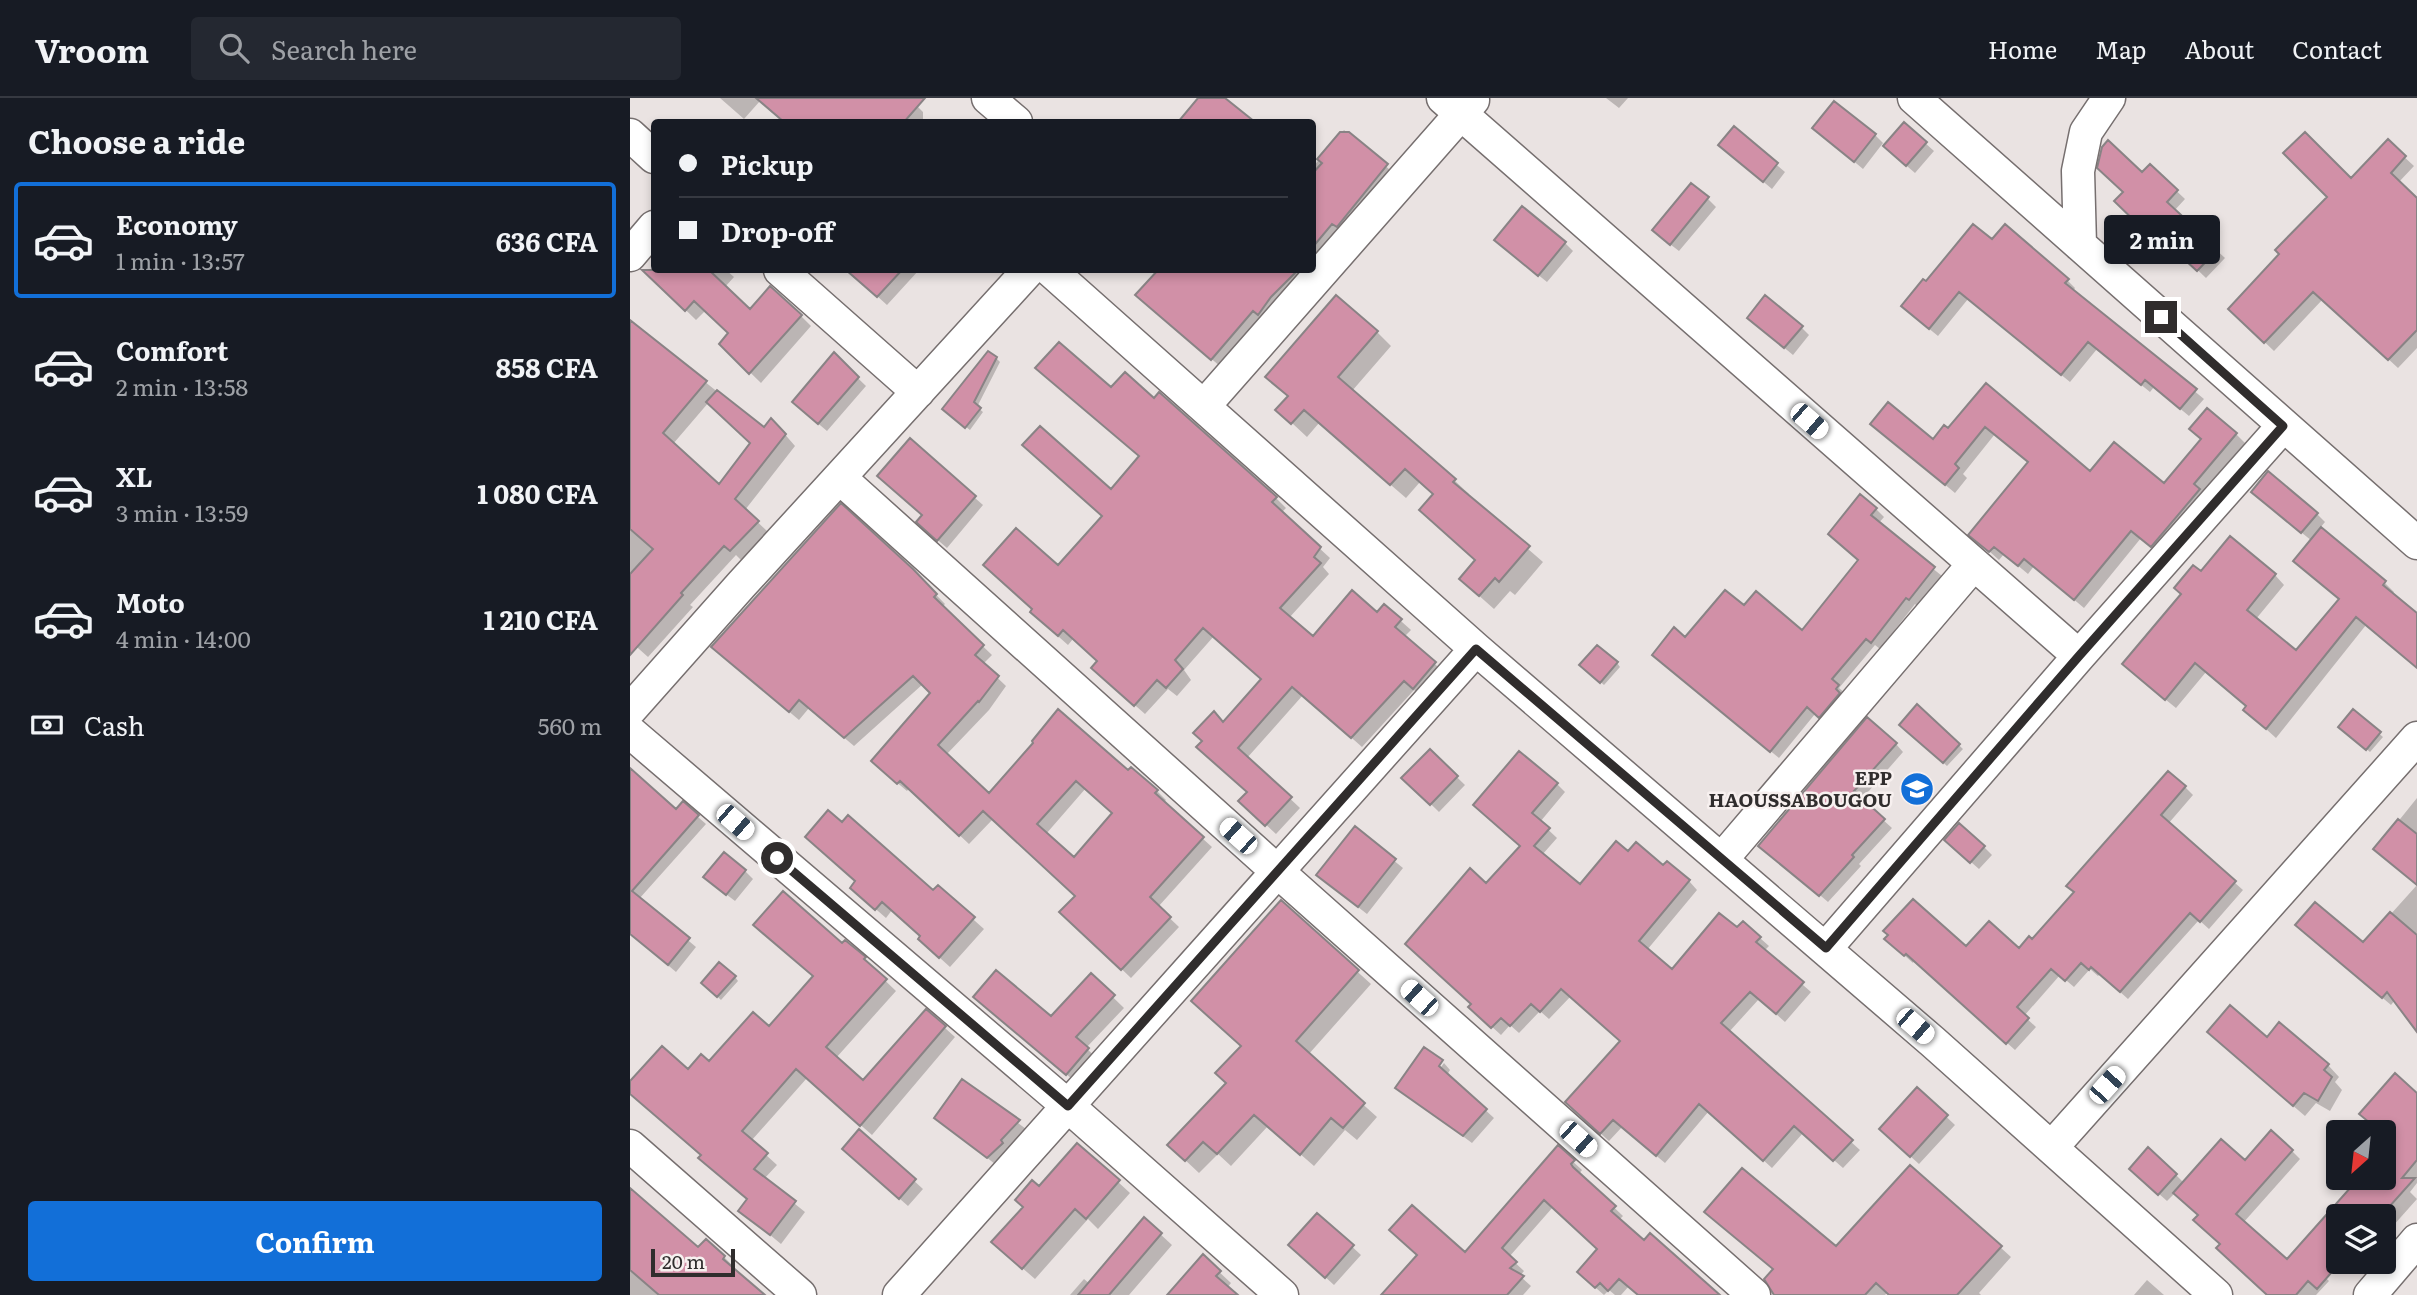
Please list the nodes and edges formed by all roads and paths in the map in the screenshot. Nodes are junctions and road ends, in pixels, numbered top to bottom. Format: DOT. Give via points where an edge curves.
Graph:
graph roads {
  1 [pos="988,98"];
  2 [pos="1914,98"];
  3 [pos="2109,98"];
  4 [pos="1459,103"];
  5 [pos="1012,119"];
  6 [pos="630,135"];
  7 [pos="651,154"];
  8 [pos="651,230"];
  9 [pos="2080,245"];
  10 [pos="630,255"];
  11 [pos="783,273"];
  12 [pos="1026,273"];
  13 [pos="1053,273"];
  14 [pos="918,393"];
  15 [pos="1204,407"];
  16 [pos="2283,426"];
  17 [pos="839,478"];
  18 [pos="2417,543"];
  19 [pos="1973,565"];
  20 [pos="1476,649"];
  21 [pos="2079,656"];
  22 [pos="630,710"];
  23 [pos="630,732"];
  24 [pos="2417,738"];
  25 [pos="1722,859"];
  26 [pos="1278,872"];
  27 [pos="1826,948"];
  28 [pos="1068,1106"];
  29 [pos="2052,1147"];
  30 [pos="633,1154"];
  31 [pos="2417,1240"];
  32 [pos="2375,1293"];
  33 [pos="800,1295"];
  34 [pos="899,1295"];
  35 [pos="1282,1295"];
  36 [pos="1754,1295"];
  37 [pos="2216,1295"];
  1 -- 5 [label="street"];
  2 -- 9 [label="street"];
  3 -- 9 [label="street" via="2086,132 2078,171"];
  4 -- 15 [label="street"];
  4 -- 19 [label="street"];
  6 -- 7 [label="street"];
  8 -- 10 [label="street"];
  9 -- 16 [label="street"];
  11 -- 14 [label="street"];
  12 -- 14 [label="street"];
  13 -- 15 [label="street"];
  14 -- 17 [label="street"];
  15 -- 20 [label="street"];
  16 -- 18 [label="street"];
  16 -- 21 [label="street"];
  17 -- 22 [label="street"];
  17 -- 26 [label="street"];
  19 -- 21 [label="street"];
  19 -- 25 [label="street"];
  20 -- 25 [label="street"];
  20 -- 26 [label="street"];
  21 -- 27 [label="street"];
  23 -- 28 [label="street"];
  24 -- 29 [label="street"];
  25 -- 27 [label="street"];
  26 -- 28 [label="street"];
  26 -- 36 [label="street"];
  27 -- 29 [label="street"];
  28 -- 34 [label="street"];
  28 -- 35 [label="street"];
  29 -- 37 [label="street"];
  30 -- 33 [label="street"];
  31 -- 32 [label="street"];
}
